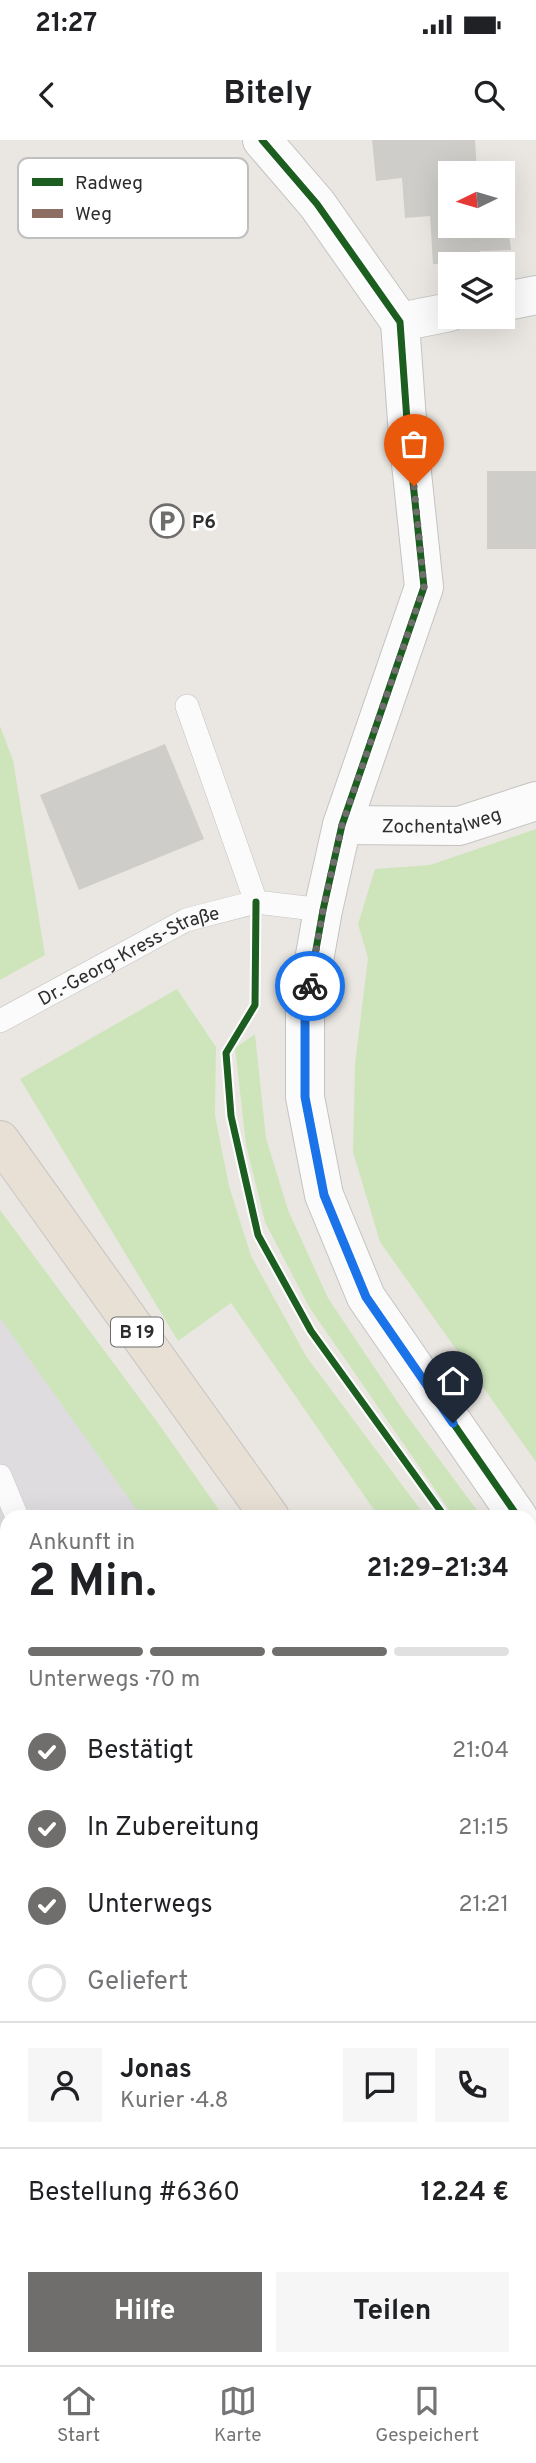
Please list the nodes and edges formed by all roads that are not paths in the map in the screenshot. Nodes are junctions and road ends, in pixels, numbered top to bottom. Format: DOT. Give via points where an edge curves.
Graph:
graph roads {
  1 [pos="262,140"];
  2 [pos="536,295"];
  3 [pos="515,299"];
  4 [pos="438,314"];
  5 [pos="400,321"];
  6 [pos="187,706"];
  7 [pos="536,801"];
  8 [pos="342,825"];
  9 [pos="256,902"];
  10 [pos="323,910"];
  11 [pos="3,1019"];
  12 [pos="2,1143"];
  13 [pos="0,1476"];
  14 [pos="14,1510"];
  15 [pos="265,1510"];
  16 [pos="513,1510"];
  1 -- 5 [label="street" via="317,204"];
  2 -- 3 [label="street"];
  4 -- 5 [label="street"];
  5 -- 8 [label="street" via="424,587"];
  6 -- 9 [label="lane"];
  7 -- 8 [label="street, Zochentalweg" via="459,827"];
  8 -- 10 [label="street"];
  9 -- 10 [label="lane, Dr.-Georg-Kress-Straße"];
  9 -- 11 [label="lane, Dr.-Georg-Kress-Straße" via="186,920"];
  10 -- 16 [label="street" via="305,1010 305,1097 324,1195 366,1297"];
  12 -- 15 [label="highway, B 19"];
  13 -- 14 [label="lane"];
}
